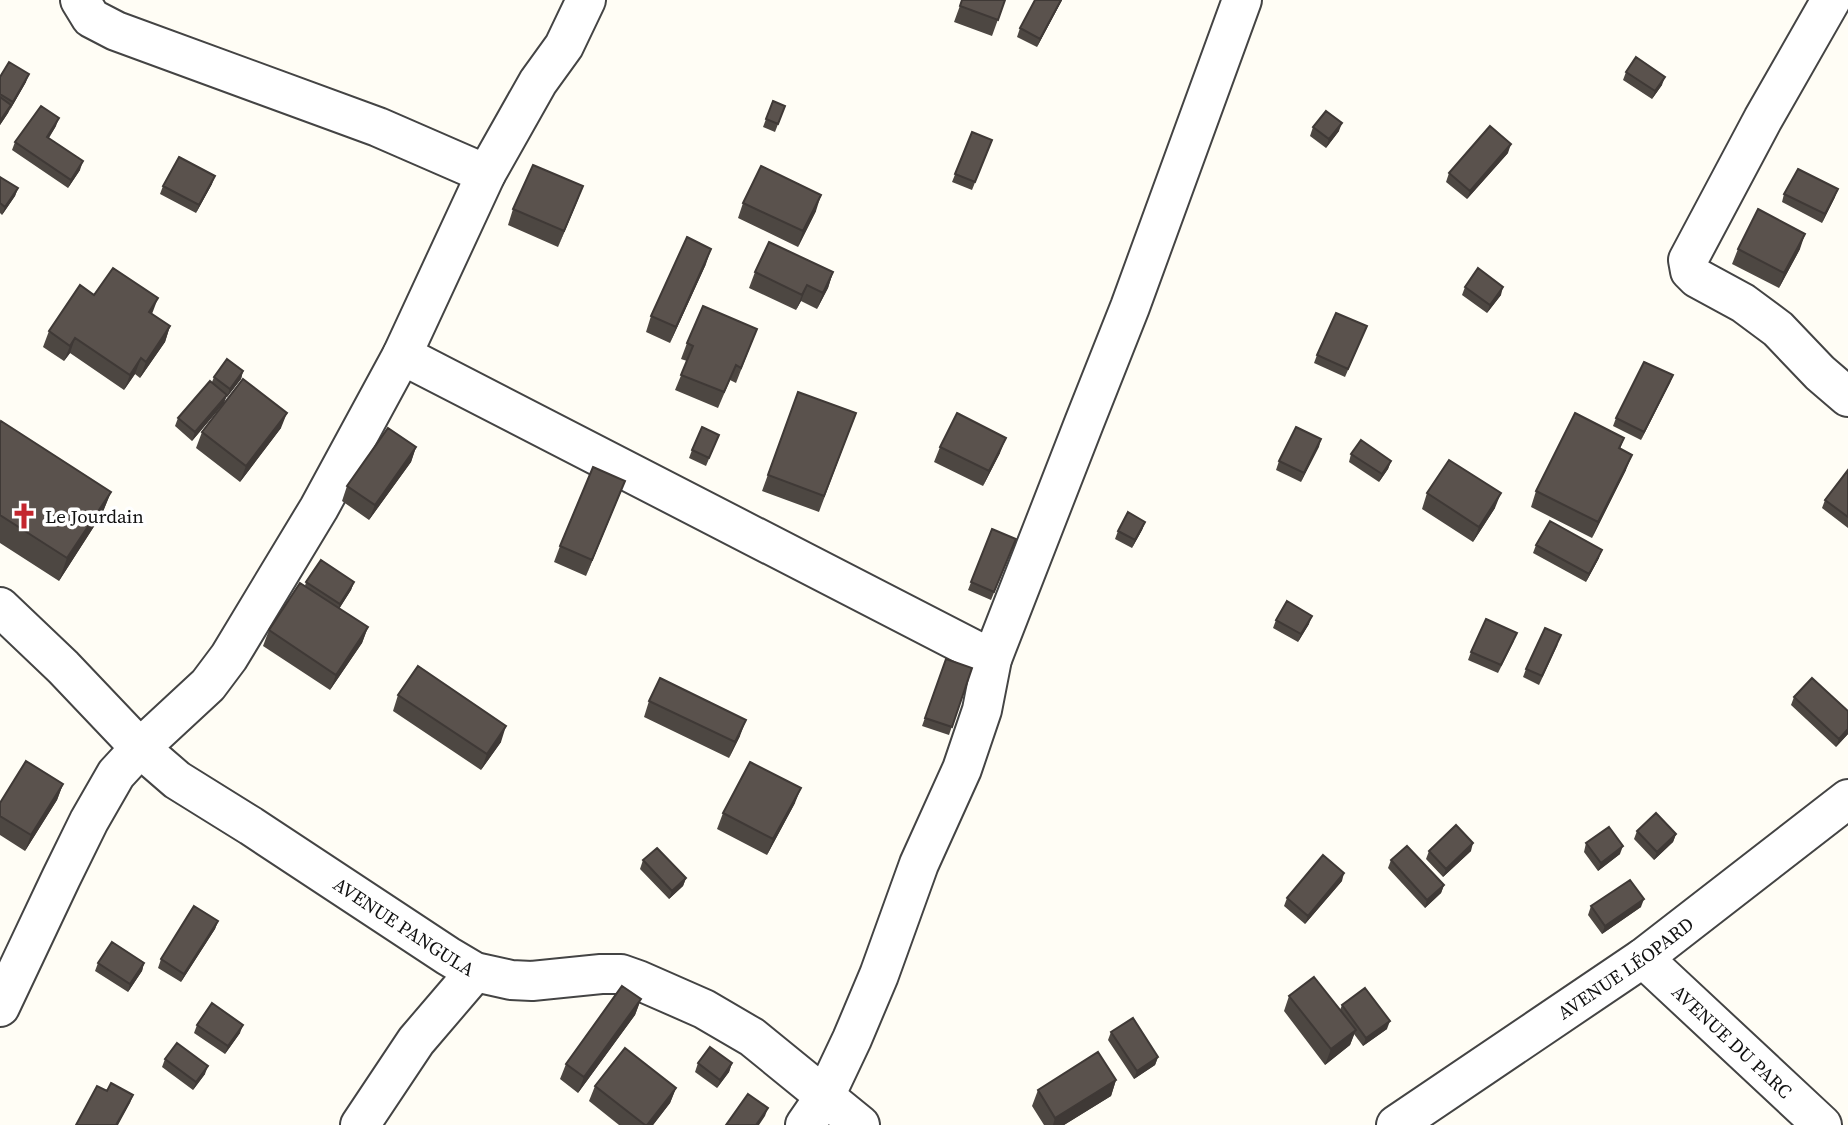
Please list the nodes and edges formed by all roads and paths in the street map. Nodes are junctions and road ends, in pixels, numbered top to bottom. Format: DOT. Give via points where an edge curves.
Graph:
graph roads {
  1 [pos="80,0"];
  2 [pos="586,0"];
  3 [pos="1242,0"];
  4 [pos="1831,0"];
  5 [pos="486,174"];
  6 [pos="402,355"];
  7 [pos="1848,397"];
  8 [pos="0,607"];
  9 [pos="992,659"];
  10 [pos="140,748"];
  11 [pos="1848,799"];
  12 [pos="1643,958"];
  13 [pos="475,972"];
  14 [pos="0,1007"];
  15 [pos="815,1111"];
  16 [pos="360,1125"];
  17 [pos="860,1125"];
  18 [pos="1396,1125"];
  19 [pos="1822,1125"];
  1 -- 5 [label="street" via="91,18 116,31 378,127"];
  2 -- 5 [label="street" via="564,46"];
  3 -- 9 [label="street" via="1130,307"];
  4 -- 7 [label="street" via="1688,260 1697,278 1778,329"];
  5 -- 6 [label="street"];
  6 -- 9 [label="street"];
  6 -- 10 [label="street" via="319,508 229,657 208,685"];
  8 -- 10 [label="street, AVENUE PANGULA"];
  9 -- 15 [label="street" via="982,710 961,769 852,1039"];
  10 -- 13 [label="street, AVENUE PANGULA" via="177,780"];
  10 -- 14 [label="street" via="116,774 89,821"];
  11 -- 12 [label="street, AVENUE LÉOPARD"];
  12 -- 18 [label="street, AVENUE LÉOPARD"];
  12 -- 19 [label="street, AVENUE DU PARC"];
  13 -- 15 [label="street, AVENUE PANGULA" via="511,980 601,974 638,980 704,1009 752,1037"];
  13 -- 16 [label="street" via="416,1041"];
  15 -- 17 [label="street, AVENUE PANGULA"];
}
